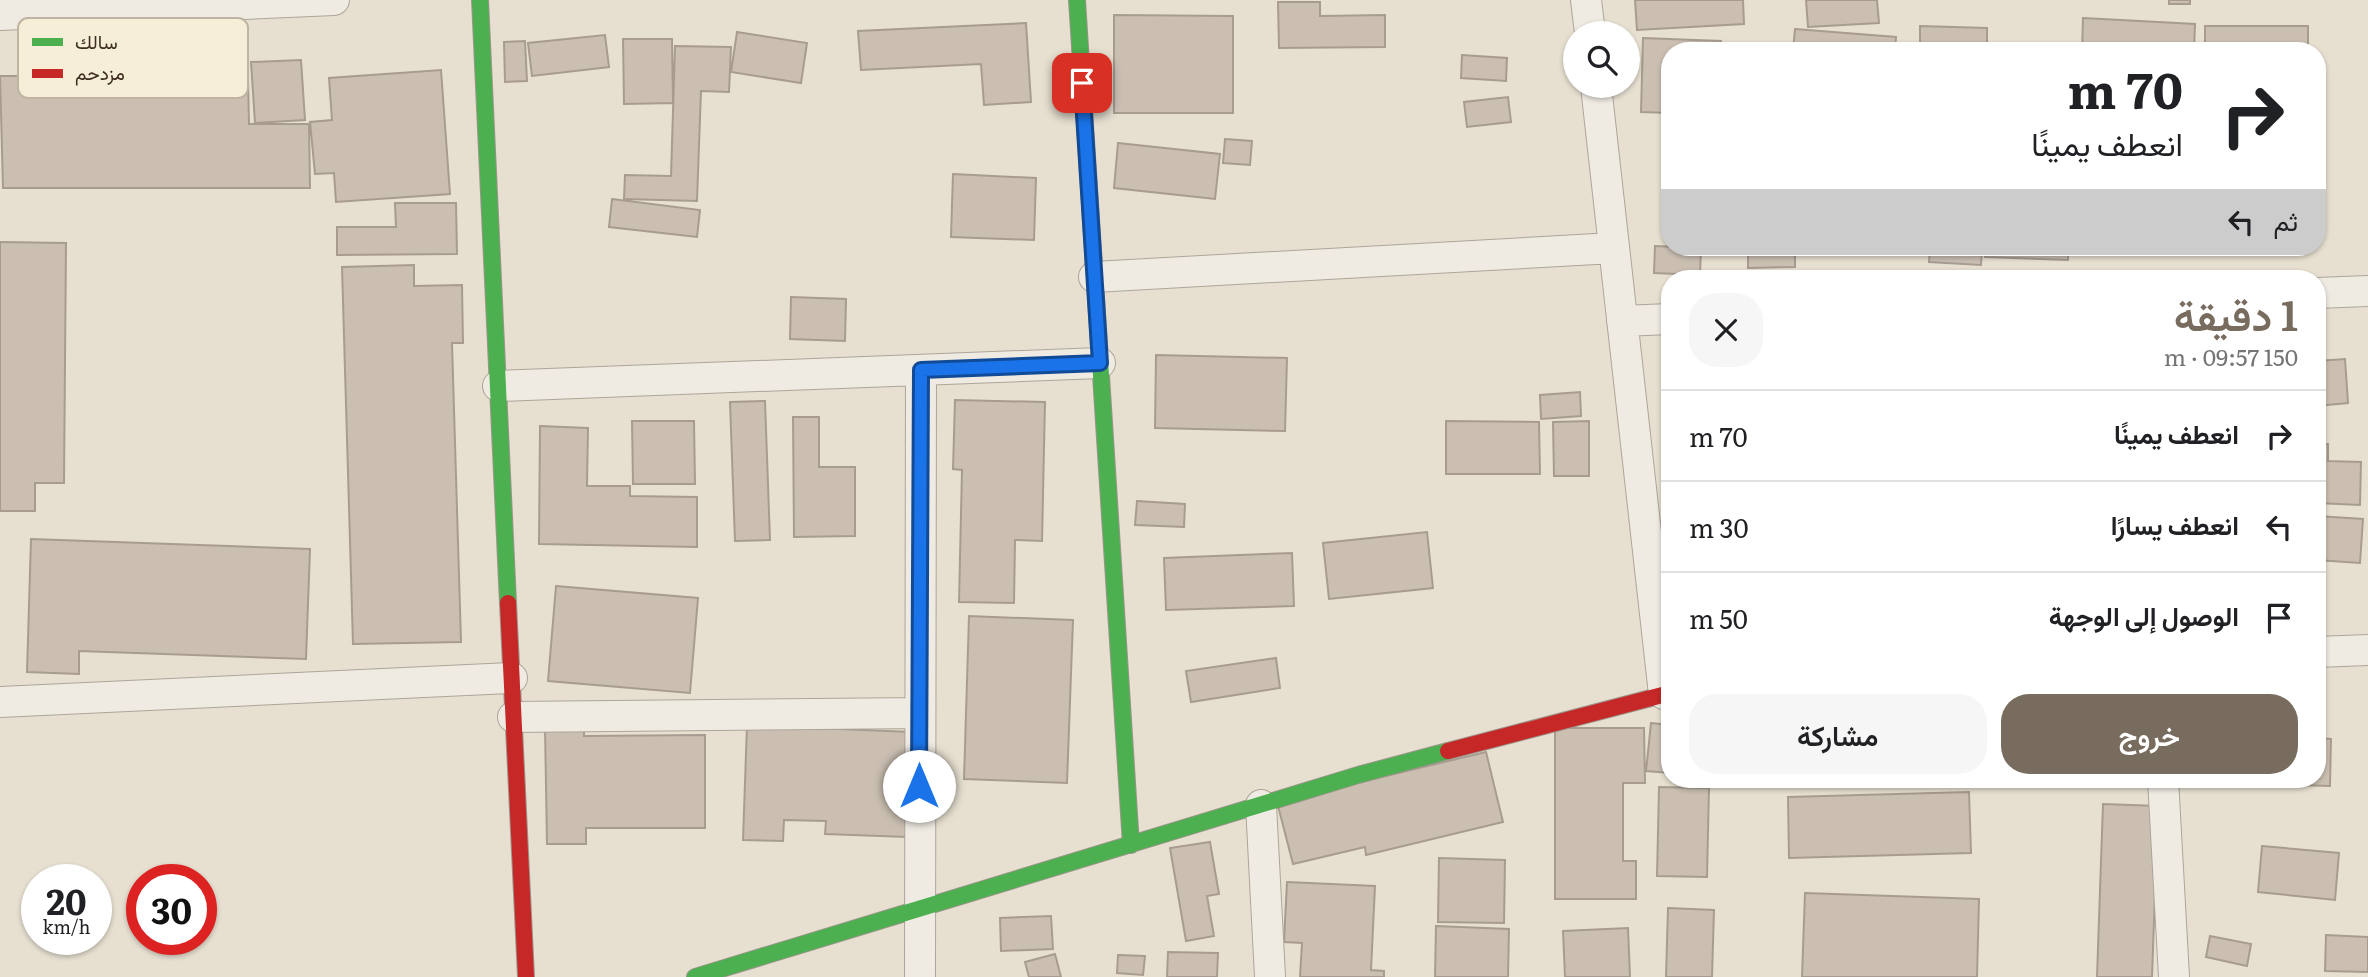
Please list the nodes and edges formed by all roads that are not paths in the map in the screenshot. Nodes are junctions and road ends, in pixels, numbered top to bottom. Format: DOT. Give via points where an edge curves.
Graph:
graph roads {
  1 [pos="334,0"];
  2 [pos="480,0"];
  3 [pos="1077,0"];
  4 [pos="1586,0"];
  5 [pos="0,15"];
  6 [pos="1589,21"];
  7 [pos="1597,98"];
  8 [pos="1614,248"];
  9 [pos="1094,277"];
  10 [pos="2368,291"];
  11 [pos="2326,293"];
  12 [pos="1661,319"];
  13 [pos="1622,321"];
  14 [pos="1100,363"];
  15 [pos="921,370"];
  16 [pos="498,386"];
  17 [pos="1661,644"];
  18 [pos="2368,650"];
  19 [pos="2326,652"];
  20 [pos="512,678"];
  21 [pos="1661,696"];
  22 [pos="0,702"];
  23 [pos="919,713"];
  24 [pos="513,718"];
  25 [pos="2164,788"];
  26 [pos="1261,805"];
  27 [pos="1130,845"];
  28 [pos="918,909"];
  29 [pos="526,977"];
  30 [pos="695,977"];
  31 [pos="920,977"];
  32 [pos="1270,977"];
  33 [pos="2174,977"];
  1 -- 5 [label="street"];
  2 -- 16 [label="street"];
  3 -- 9 [label="street"];
  4 -- 6 [label="street"];
  7 -- 8 [label="street"];
  8 -- 9 [label="street"];
  8 -- 13 [label="street"];
  9 -- 14 [label="street"];
  10 -- 11 [label="street"];
  12 -- 13 [label="street"];
  13 -- 17 [label="street"];
  14 -- 15 [label="street"];
  14 -- 27 [label="street"];
  15 -- 16 [label="street"];
  15 -- 23 [label="street"];
  16 -- 20 [label="street"];
  18 -- 19 [label="street"];
  20 -- 22 [label="street"];
  20 -- 24 [label="street"];
  21 -- 26 [label="street" via="1357,775"];
  23 -- 24 [label="street"];
  23 -- 28 [label="street"];
  24 -- 29 [label="street"];
  25 -- 33 [label="street"];
  26 -- 27 [label="street"];
  26 -- 32 [label="street"];
  27 -- 28 [label="street"];
  28 -- 30 [label="street"];
  28 -- 31 [label="street"];
}
